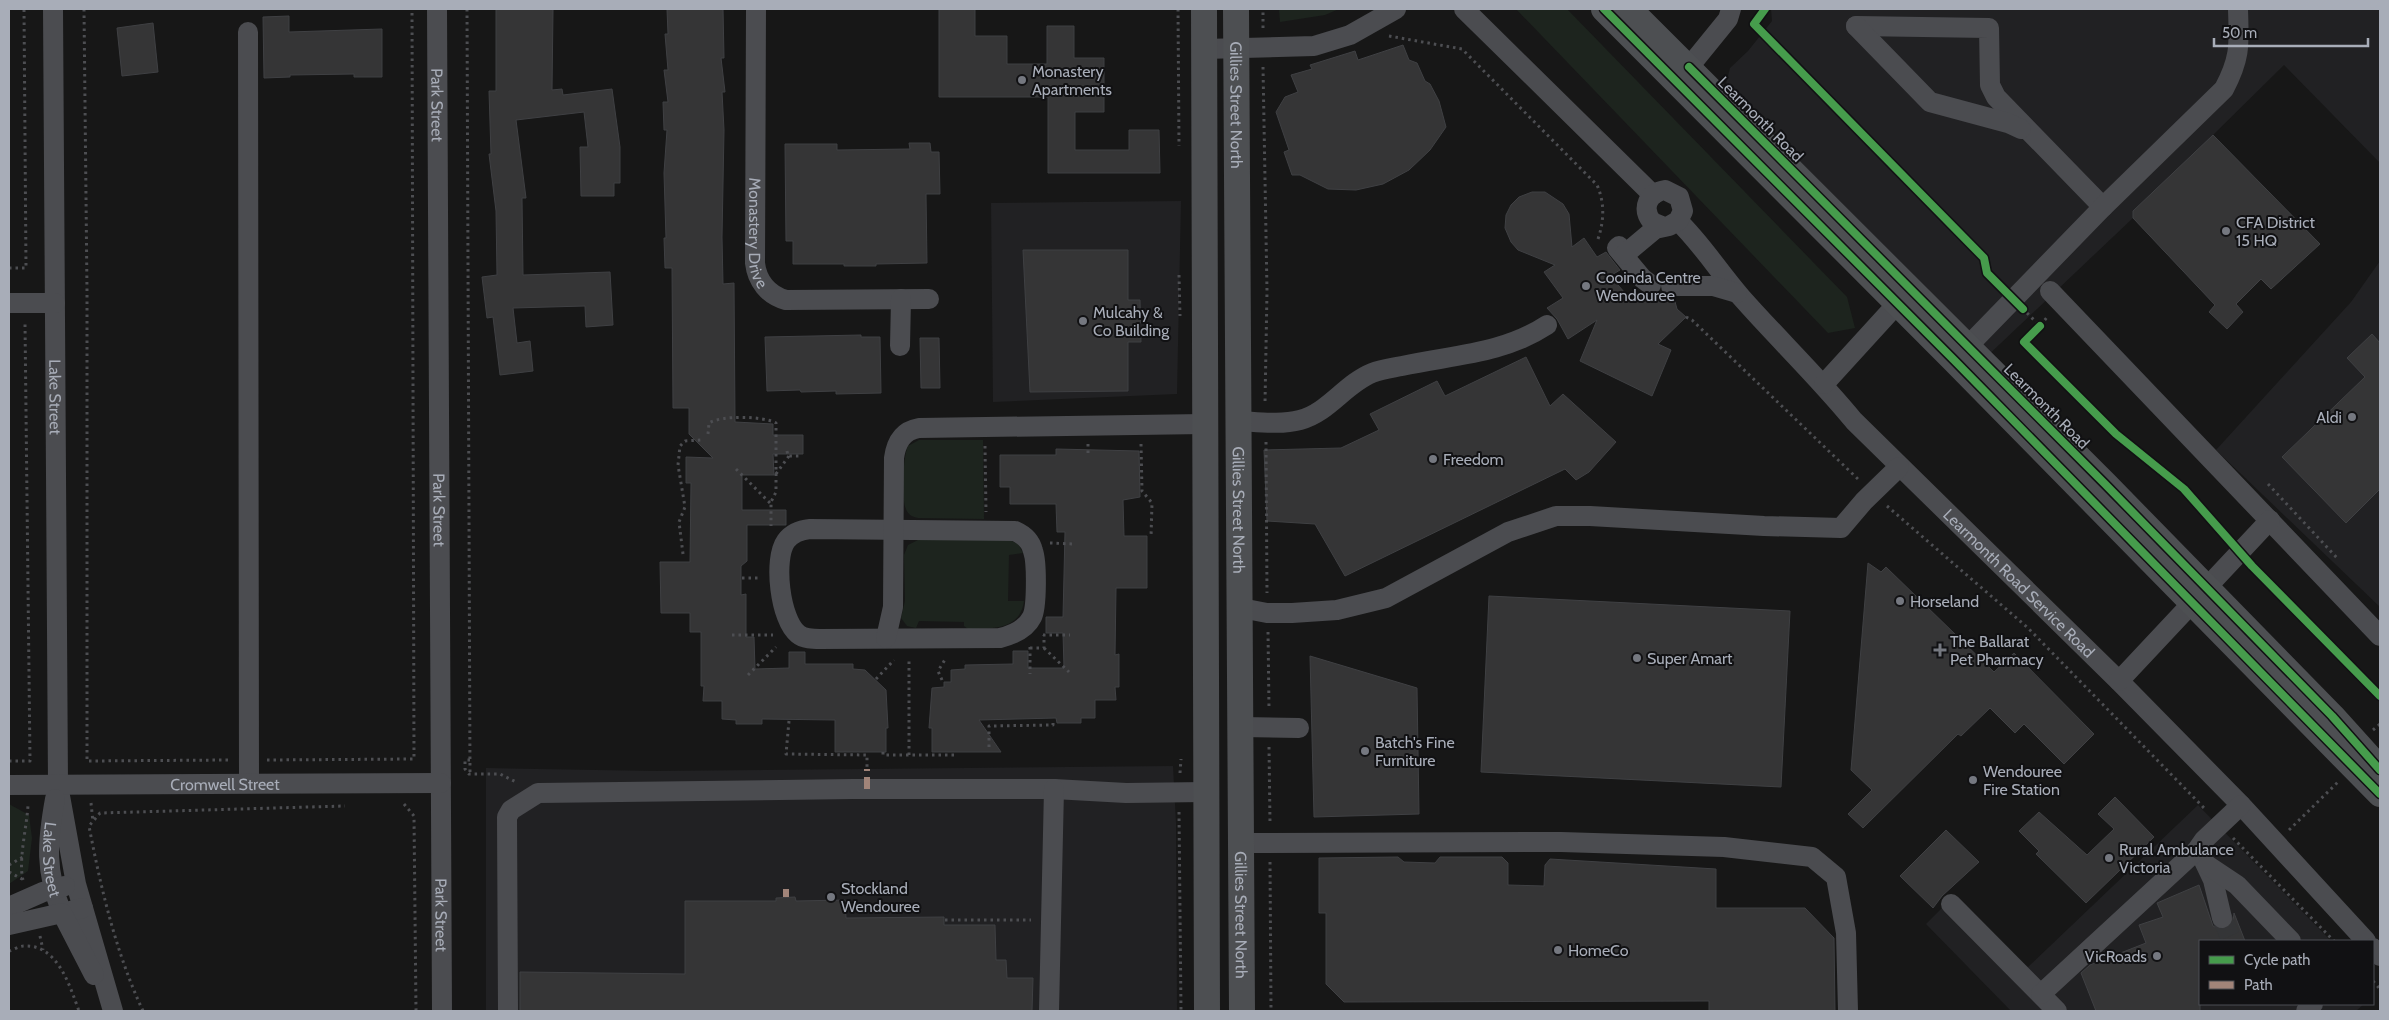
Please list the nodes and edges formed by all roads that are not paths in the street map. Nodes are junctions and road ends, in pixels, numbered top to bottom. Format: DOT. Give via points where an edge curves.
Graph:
graph roads {
  1 [pos="53,9"];
  2 [pos="437,9"];
  3 [pos="756,9"];
  4 [pos="1204,9"];
  5 [pos="1236,9"];
  6 [pos="1396,9"];
  7 [pos="1464,9"];
  8 [pos="1604,9"];
  9 [pos="1629,9"];
  10 [pos="1731,9"];
  11 [pos="2238,9"];
  12 [pos="248,32"];
  13 [pos="1204,49"];
  14 [pos="1237,50"];
  15 [pos="1683,74"];
  16 [pos="2029,134"];
  17 [pos="1650,203"];
  18 [pos="2103,207"];
  19 [pos="1671,224"];
  20 [pos="1624,256"];
  21 [pos="1651,285"];
  22 [pos="1671,286"];
  23 [pos="2050,291"];
  24 [pos="1737,293"];
  25 [pos="1904,297"];
  26 [pos="901,299"];
  27 [pos="929,299"];
  28 [pos="9,303"];
  29 [pos="55,303"];
  30 [pos="1547,325"];
  31 [pos="900,346"];
  32 [pos="1961,353"];
  33 [pos="1824,384"];
  34 [pos="1252,422"];
  35 [pos="1204,424"];
  36 [pos="1899,467"];
  37 [pos="2270,520"];
  38 [pos="893,530"];
  39 [pos="2200,595"];
  40 [pos="1241,608"];
  41 [pos="2380,636"];
  42 [pos="886,638"];
  43 [pos="2119,681"];
  44 [pos="1241,727"];
  45 [pos="1299,728"];
  46 [pos="2366,762"];
  47 [pos="249,782"];
  48 [pos="441,783"];
  49 [pos="58,784"];
  50 [pos="9,785"];
  51 [pos="1054,789"];
  52 [pos="1206,792"];
  53 [pos="1241,792"];
  54 [pos="2380,794"];
  55 [pos="2241,805"];
  56 [pos="1241,843"];
  57 [pos="2202,857"];
  58 [pos="76,884"];
  59 [pos="53,889"];
  60 [pos="1951,904"];
  61 [pos="9,907"];
  62 [pos="83,908"];
  63 [pos="62,913"];
  64 [pos="2222,918"];
  65 [pos="9,925"];
  66 [pos="2290,940"];
  67 [pos="2363,940"];
  68 [pos="2041,994"];
  69 [pos="110,1005"];
  70 [pos="442,1011"];
  71 [pos="508,1011"];
  72 [pos="1049,1011"];
  73 [pos="1207,1011"];
  74 [pos="1242,1011"];
  75 [pos="1848,1011"];
  76 [pos="2057,1011"];
  1 -- 29 [label="street, Lake Street"];
  2 -- 48 [label="street, Park Street"];
  3 -- 26 [label="street, Monastery Drive" via="755,263 760,280 769,291 786,300"];
  4 -- 13 [label="main road, Gillies Street North"];
  5 -- 14 [label="main road, Gillies Street North"];
  6 -- 14 [label="street" via="1350,35 1314,46"];
  7 -- 17 [label="street"];
  8 -- 15 [label="main road, Learmonth Road"];
  9 -- 15 [label="main road, Learmonth Road"];
  10 -- 15 [label="street" via="1728,19"];
  11 -- 18 [label="street" via="2239,45 2235,68 2224,89"];
  12 -- 47 [label="street"];
  13 -- 14 [label="street"];
  13 -- 35 [label="main road, Gillies Street North"];
  14 -- 34 [label="main road, Gillies Street North"];
  15 -- 25 [label="main road, Learmonth Road"];
  16 -- 16 [label="street" via="2008,123 1930,102 1856,26 1988,28 1992,90"];
  16 -- 18 [label="street"];
  17 -- 19 [label="street" via="1652,222"];
  17 -- 19 [label="street" via="1665,190 1679,197 1682,212"];
  17 -- 20 [label="street" via="1641,224 1618,248"];
  18 -- 32 [label="street" via="2018,304"];
  19 -- 20 [label="street" via="1655,229"];
  19 -- 24 [label="street, Learmonth Road Service Road" via="1692,234"];
  20 -- 21 [label="street"];
  22 -- 24 [label="street" via="1713,286"];
  23 -- 37 [label="street"];
  24 -- 33 [label="street, Learmonth Road Service Road"];
  25 -- 32 [label="main road, Learmonth Road"];
  25 -- 33 [label="street"];
  26 -- 27 [label="street, Monastery Drive"];
  26 -- 31 [label="street"];
  28 -- 29 [label="street"];
  29 -- 49 [label="street, Lake Street"];
  30 -- 34 [label="street" via="1523,340 1493,350 1374,372 1356,381 1324,408 1306,418 1289,422"];
  32 -- 39 [label="main road, Learmonth Road"];
  33 -- 36 [label="street, Learmonth Road Service Road" via="1854,421"];
  34 -- 40 [label="main road, Gillies Street North"];
  35 -- 38 [label="street" via="913,429 900,438 894,451"];
  35 -- 52 [label="main road, Gillies Street North"];
  36 -- 40 [label="street" via="1842,528 1556,516 1508,532 1386,598 1337,610 1267,613"];
  36 -- 43 [label="street, Learmonth Road Service Road"];
  37 -- 39 [label="street"];
  37 -- 41 [label="street"];
  38 -- 42 [label="street" via="893,607"];
  38 -- 42 [label="street" via="800,531 785,542 781,556 781,600 790,625 800,635 815,639"];
  38 -- 42 [label="street" via="1018,532 1034,552 1034,609 1033,616 1025,625 1002,638"];
  39 -- 43 [label="street"];
  39 -- 46 [label="main road, Learmonth Road" via="2332,716"];
  40 -- 44 [label="main road, Gillies Street North"];
  43 -- 55 [label="street, Learmonth Road Service Road"];
  44 -- 45 [label="street"];
  44 -- 53 [label="main road, Gillies Street North"];
  46 -- 54 [label="main road, Learmonth Road"];
  47 -- 48 [label="street, Cromwell Street"];
  47 -- 49 [label="street, Cromwell Street"];
  48 -- 70 [label="street, Park Street"];
  49 -- 50 [label="street, Cromwell Street"];
  49 -- 58 [label="street, Lake Street"];
  49 -- 59 [label="street, Lake Street" via="48,850"];
  51 -- 52 [label="street" via="1126,793"];
  51 -- 71 [label="street" via="671,790 537,796 509,812 507,819"];
  51 -- 72 [label="street"];
  52 -- 53 [label="main road"];
  52 -- 73 [label="main road, Gillies Street North"];
  53 -- 56 [label="main road, Gillies Street North"];
  55 -- 57 [label="street" via="2219,824"];
  55 -- 67 [label="street, Learmonth Road Service Road"];
  56 -- 74 [label="main road, Gillies Street North"];
  56 -- 75 [label="street" via="1561,842 1724,847 1812,857 1836,877 1846,933"];
  57 -- 64 [label="street" via="2216,890"];
  57 -- 66 [label="street" via="2237,885"];
  57 -- 68 [label="street"];
  58 -- 59 [label="street"];
  58 -- 62 [label="street, Lake Street"];
  59 -- 61 [label="street"];
  59 -- 63 [label="street, Lake Street"];
  60 -- 68 [label="street"];
  62 -- 63 [label="street, Lake Street"];
  62 -- 69 [label="street, Lake Street"];
  63 -- 65 [label="street"];
  63 -- 69 [label="street"];
  68 -- 76 [label="street"];
}
